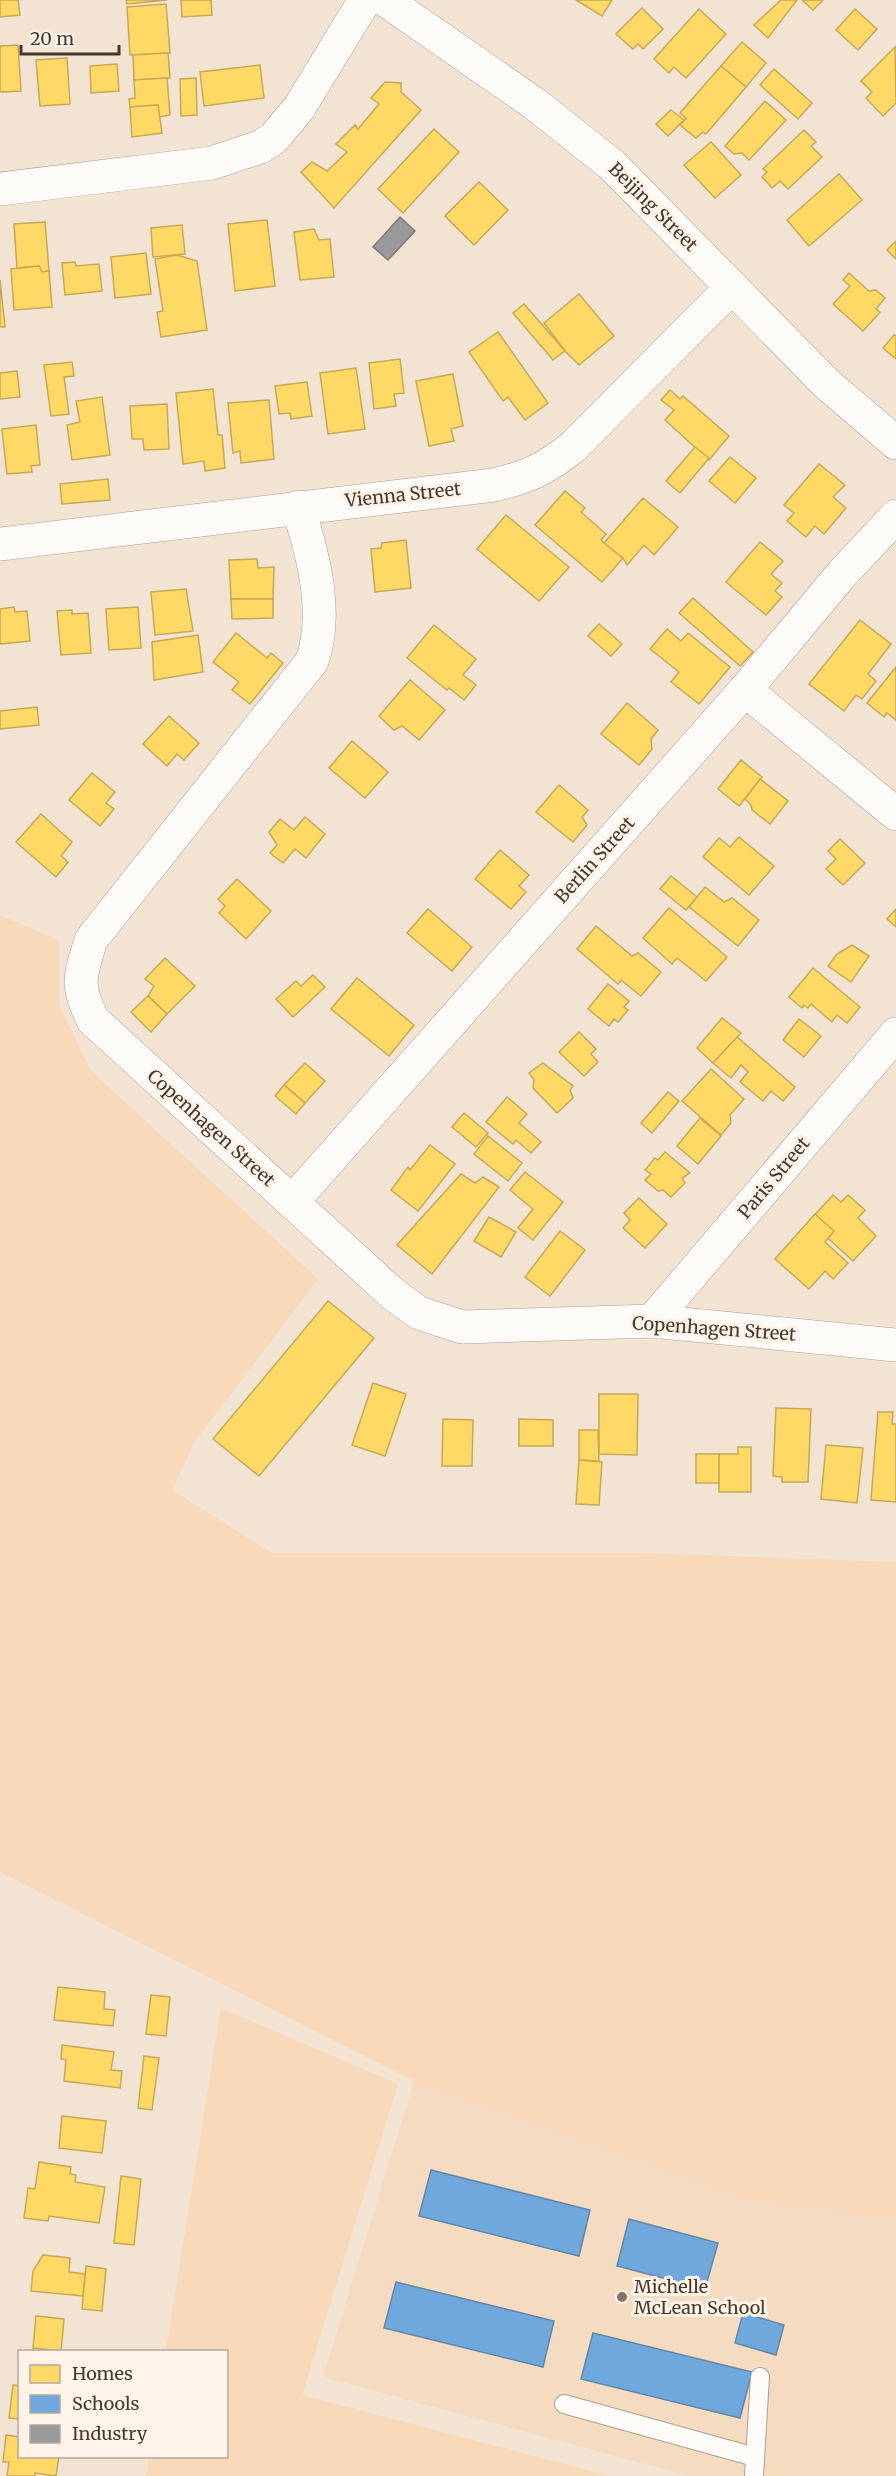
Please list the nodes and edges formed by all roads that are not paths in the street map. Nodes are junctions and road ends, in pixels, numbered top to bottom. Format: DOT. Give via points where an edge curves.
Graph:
graph roads {
  1 [pos="365,0"];
  2 [pos="385,0"];
  3 [pos="0,189"];
  4 [pos="732,287"];
  5 [pos="896,443"];
  6 [pos="298,507"];
  7 [pos="896,516"];
  8 [pos="0,544"];
  9 [pos="745,690"];
  10 [pos="896,814"];
  11 [pos="896,1034"];
  12 [pos="292,1202"];
  13 [pos="652,1321"];
  14 [pos="896,1345"];
  15 [pos="760,2377"];
  16 [pos="564,2404"];
  17 [pos="755,2457"];
  18 [pos="754,2476"];
  1 -- 3 [label="street" via="299,108 274,138 260,147 213,163"];
  2 -- 4 [label="street, Beijing Street" via="535,104 612,165"];
  4 -- 5 [label="street, Beijing Street" via="827,384"];
  4 -- 6 [label="street, Vienna Street" via="550,466 494,485"];
  6 -- 8 [label="street, Vienna Street"];
  6 -- 12 [label="street, Copenhagen Street" via="313,553 318,604 319,641 312,661 91,940 81,972 81,996 93,1020"];
  7 -- 9 [label="street, Berlin Street" via="840,575"];
  9 -- 10 [label="street"];
  9 -- 12 [label="street, Berlin Street"];
  11 -- 13 [label="street, Paris Street"];
  12 -- 13 [label="street, Copenhagen Street" via="394,1295 438,1321 462,1327"];
  13 -- 14 [label="street, Copenhagen Street"];
  15 -- 17 [label="lane"];
  16 -- 17 [label="lane"];
  17 -- 18 [label="lane"];
}
